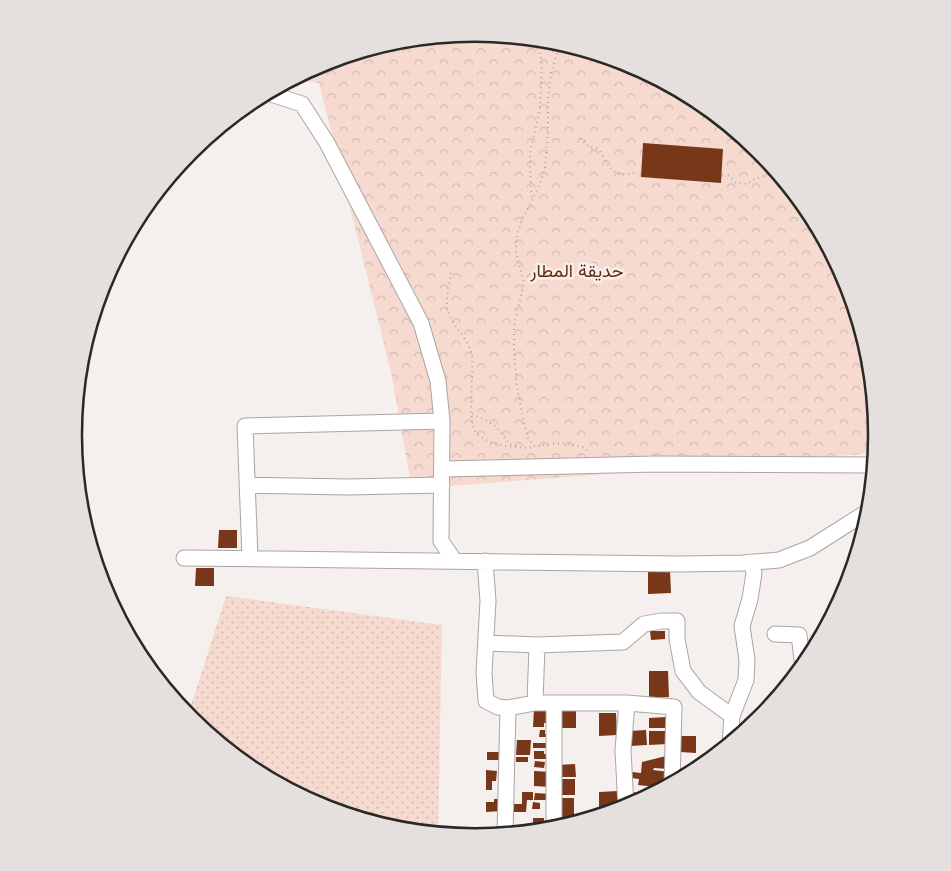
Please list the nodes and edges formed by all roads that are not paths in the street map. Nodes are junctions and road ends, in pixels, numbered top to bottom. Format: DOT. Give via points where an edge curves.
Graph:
graph roads {
  1 [pos="277,96"];
  2 [pos="442,421"];
  3 [pos="868,465"];
  4 [pos="443,469"];
  5 [pos="247,485"];
  6 [pos="442,485"];
  7 [pos="860,516"];
  8 [pos="184,558"];
  9 [pos="250,558"];
  10 [pos="454,560"];
  11 [pos="485,561"];
  12 [pos="752,562"];
  13 [pos="775,634"];
  14 [pos="486,643"];
  15 [pos="536,646"];
  16 [pos="801,655"];
  17 [pos="534,703"];
  18 [pos="554,703"];
  19 [pos="627,703"];
  20 [pos="508,708"];
  21 [pos="732,716"];
  22 [pos="731,734"];
  23 [pos="672,776"];
  24 [pos="626,799"];
  25 [pos="554,821"];
  26 [pos="505,828"];
  1 -- 2 [label="street" via="302,104 327,143 420,323 438,380"];
  2 -- 4 [label="street"];
  2 -- 5 [label="street" via="245,426"];
  3 -- 4 [label="street"];
  4 -- 6 [label="street"];
  5 -- 6 [label="street"];
  5 -- 9 [label="street"];
  6 -- 10 [label="street" via="441,541"];
  7 -- 12 [label="street" via="810,548 779,560"];
  8 -- 9 [label="street"];
  9 -- 10 [label="street"];
  10 -- 11 [label="street"];
  11 -- 12 [label="street"];
  11 -- 14 [label="street"];
  12 -- 21 [label="street" via="754,573 750,599 742,626 746,680"];
  13 -- 16 [label="street" via="799,635"];
  14 -- 15 [label="street"];
  14 -- 20 [label="street" via="486,701"];
  15 -- 17 [label="street"];
  15 -- 21 [label="street" via="623,642 644,624 677,621 676,639 683,671 699,692"];
  17 -- 18 [label="street"];
  17 -- 20 [label="street"];
  18 -- 19 [label="street"];
  18 -- 25 [label="street"];
  19 -- 23 [label="street" via="674,707"];
  19 -- 24 [label="street" via="623,750"];
  20 -- 26 [label="street"];
  21 -- 22 [label="street"];
}
